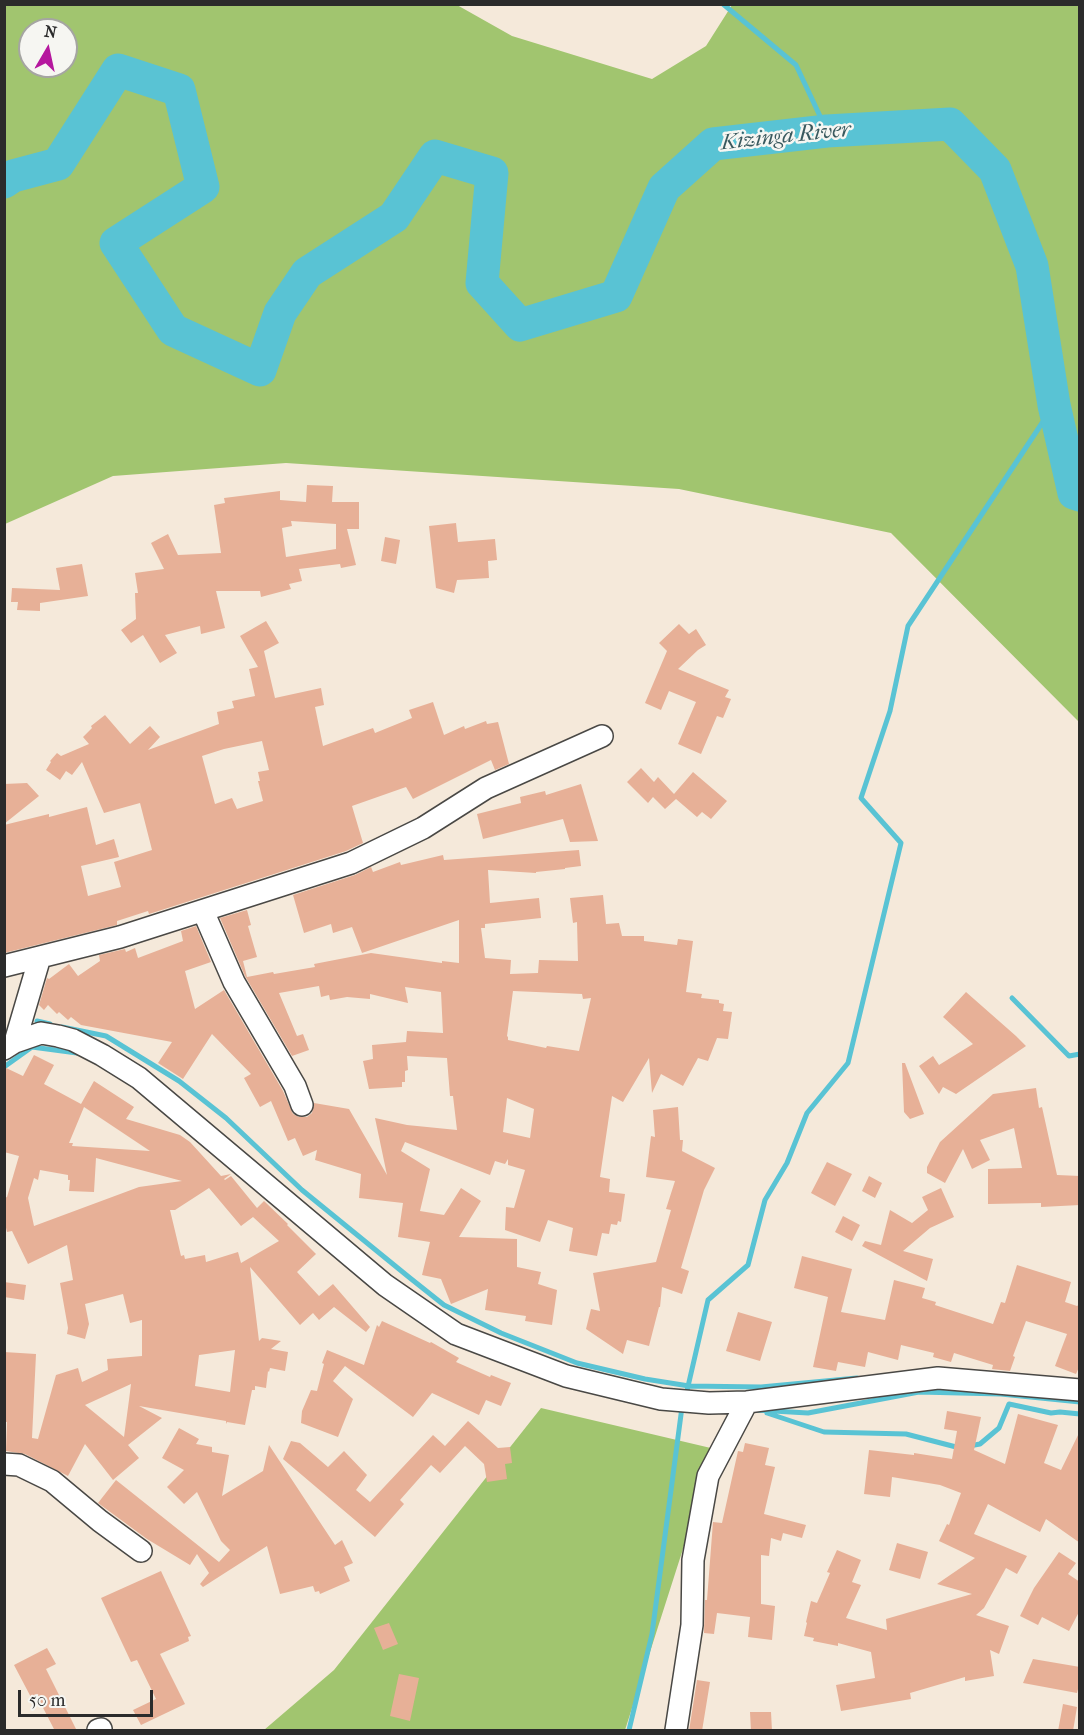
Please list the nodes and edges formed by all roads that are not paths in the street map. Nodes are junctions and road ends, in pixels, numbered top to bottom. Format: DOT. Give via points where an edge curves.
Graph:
graph roads {
  1 [pos="602,736"];
  2 [pos="203,911"];
  3 [pos="40,957"];
  4 [pos="4,966"];
  5 [pos="10,1046"];
  6 [pos="302,1105"];
  7 [pos="1080,1390"];
  8 [pos="747,1402"];
  9 [pos="4,1464"];
  10 [pos="141,1551"];
  11 [pos="676,1731"];
  1 -- 2 [label="street" via="486,788 423,828 351,863"];
  2 -- 3 [label="street"];
  2 -- 6 [label="street" via="234,982 295,1086"];
  3 -- 4 [label="street"];
  3 -- 5 [label="street"];
  5 -- 8 [label="street" via="41,1033 73,1040 102,1054 139,1078 385,1285 456,1334 566,1376 661,1399"];
  7 -- 8 [label="street" via="938,1378"];
  8 -- 11 [label="street" via="708,1476 693,1560 692,1625"];
  9 -- 10 [label="street" via="19,1465 52,1481"];
}
